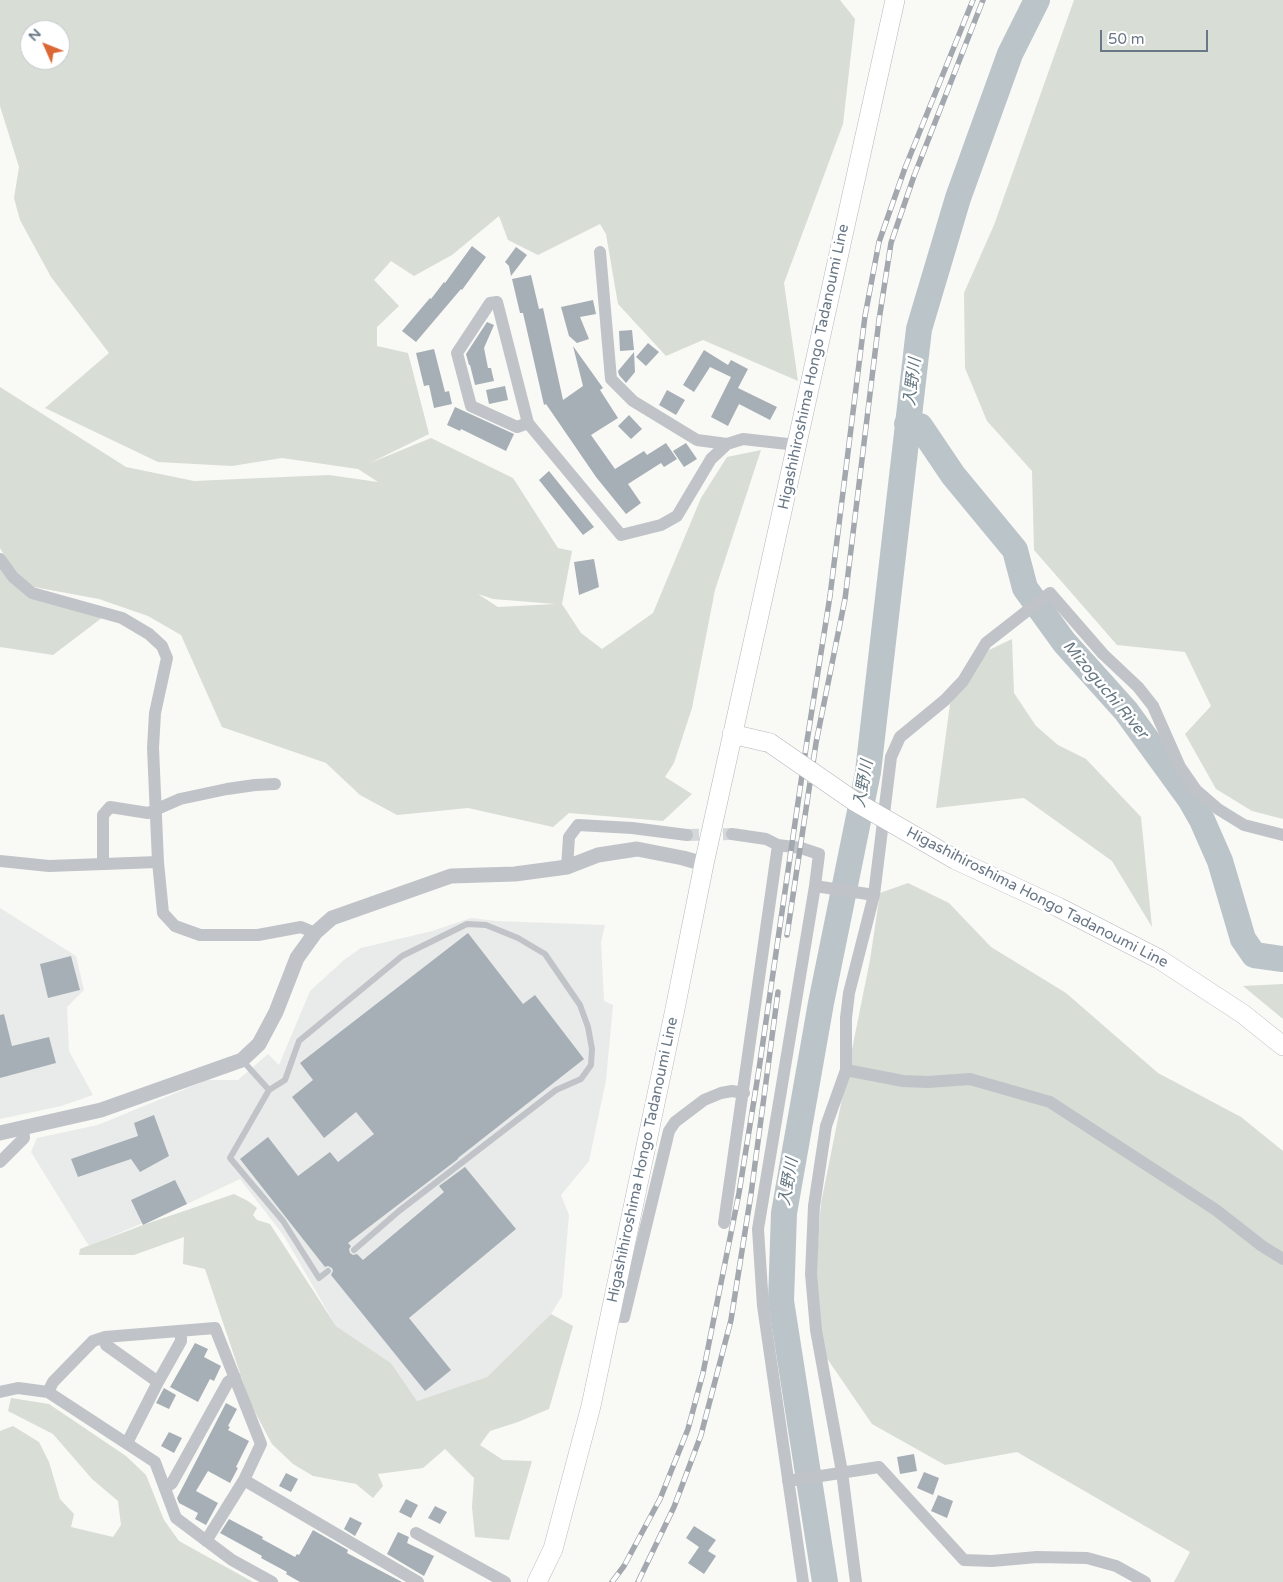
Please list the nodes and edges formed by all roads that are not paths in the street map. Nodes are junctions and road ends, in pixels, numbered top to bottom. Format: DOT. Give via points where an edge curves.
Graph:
graph roads {
  1 [pos="896,0"];
  2 [pos="600,252"];
  3 [pos="528,423"];
  4 [pos="727,444"];
  5 [pos="797,445"];
  6 [pos="0,560"];
  7 [pos="732,734"];
  8 [pos="275,784"];
  9 [pos="156,810"];
  10 [pos="687,834"];
  11 [pos="732,834"];
  12 [pos="1283,835"];
  13 [pos="778,845"];
  14 [pos="0,861"];
  15 [pos="158,862"];
  16 [pos="102,864"];
  17 [pos="704,864"];
  18 [pos="566,867"];
  19 [pos="821,887"];
  20 [pos="870,895"];
  21 [pos="315,933"];
  22 [pos="1283,1046"];
  23 [pos="242,1060"];
  24 [pos="846,1070"];
  25 [pos="268,1090"];
  26 [pos="744,1093"];
  27 [pos="23,1128"];
  28 [pos="0,1133"];
  29 [pos="0,1162"];
  30 [pos="724,1223"];
  31 [pos="354,1250"];
  32 [pos="1283,1259"];
  33 [pos="328,1271"];
  34 [pos="610,1316"];
  35 [pos="181,1331"];
  36 [pos="105,1337"];
  37 [pos="235,1377"];
  38 [pos="158,1382"];
  39 [pos="0,1392"];
  40 [pos="48,1392"];
  41 [pos="128,1443"];
  42 [pos="839,1473"];
  43 [pos="244,1480"];
  44 [pos="788,1481"];
  45 [pos="166,1488"];
  46 [pos="416,1533"];
  47 [pos="206,1541"];
  48 [pos="272,1582"];
  49 [pos="418,1582"];
  50 [pos="506,1582"];
  51 [pos="537,1582"];
  52 [pos="803,1582"];
  53 [pos="856,1582"];
  54 [pos="1146,1582"];
  1 -- 5 [label="main road, Higashihiroshima Hongo Tadanoumi Line"];
  2 -- 4 [label="street" via="611,379 633,400 697,440"];
  3 -- 3 [label="street" via="497,302 490,303 456,353 471,406 518,427"];
  3 -- 4 [label="street" via="622,536 661,525 677,516 711,459"];
  4 -- 5 [label="street" via="743,439"];
  5 -- 7 [label="main road, Higashihiroshima Hongo Tadanoumi Line"];
  6 -- 9 [label="street" via="13,577 32,593 122,618 150,634 162,646 167,658 155,713"];
  7 -- 17 [label="main road, Higashihiroshima Hongo Tadanoumi Line"];
  7 -- 22 [label="main road, Higashihiroshima Hongo Tadanoumi Line, bridge" via="770,743 854,801 956,860 1159,959 1243,1014"];
  8 -- 9 [label="street" via="255,784 180,799"];
  9 -- 15 [label="street"];
  9 -- 16 [label="street" via="148,814 110,807 103,815"];
  10 -- 18 [label="street" via="578,825 569,837"];
  11 -- 13 [label="street" via="766,839"];
  12 -- 20 [label="street" via="1244,825 1196,790 1180,767 1153,706 1050,593 986,643 945,700 900,736 891,757"];
  13 -- 19 [label="street" via="819,854"];
  13 -- 26 [label="street"];
  14 -- 16 [label="street" via="49,866"];
  15 -- 16 [label="street"];
  15 -- 21 [label="street" via="163,913 175,926 200,935 258,935 301,927"];
  17 -- 18 [label="street" via="637,850 598,855"];
  17 -- 34 [label="main road, Higashihiroshima Hongo Tadanoumi Line"];
  18 -- 21 [label="street" via="515,874 451,876 332,918"];
  19 -- 20 [label="street"];
  19 -- 44 [label="street" via="758,1229 763,1306"];
  20 -- 24 [label="street" via="849,993"];
  21 -- 23 [label="street" via="297,958 276,1012 259,1044"];
  23 -- 25 [label="lane"];
  23 -- 27 [label="street" via="101,1110"];
  24 -- 32 [label="street" via="903,1081 970,1079 1050,1102 1216,1210"];
  24 -- 42 [label="street" via="826,1126 814,1206 812,1274 816,1330"];
  25 -- 31 [label="lane" via="285,1080 298,1041 402,956 467,924 486,926 518,938 545,954 580,1005 592,1049 591,1064 581,1079 556,1090"];
  25 -- 33 [label="lane" via="230,1158 283,1221 319,1278"];
  26 -- 30 [label="street"];
  26 -- 34 [label="street" via="732,1091 704,1100 675,1122 669,1131 624,1317"];
  27 -- 28 [label="street"];
  27 -- 29 [label="street" via="24,1138"];
  34 -- 51 [label="main road, Higashihiroshima Hongo Tadanoumi Line" via="591,1406 553,1549"];
  35 -- 36 [label="street"];
  35 -- 37 [label="street" via="215,1328"];
  35 -- 38 [label="street" via="181,1340"];
  36 -- 38 [label="street" via="106,1344"];
  36 -- 40 [label="street" via="93,1341"];
  37 -- 43 [label="street" via="261,1444"];
  37 -- 45 [label="street" via="228,1382 172,1483"];
  38 -- 41 [label="street"];
  39 -- 40 [label="street" via="18,1388"];
  40 -- 41 [label="street"];
  41 -- 45 [label="street" via="155,1462"];
  42 -- 44 [label="street"];
  42 -- 53 [label="street"];
  42 -- 54 [label="street" via="879,1467 964,1560 1087,1558 1121,1568"];
  43 -- 47 [label="street"];
  43 -- 49 [label="street"];
  44 -- 52 [label="street"];
  45 -- 47 [label="street" via="176,1518"];
  46 -- 50 [label="street"];
  47 -- 48 [label="street"];
}
